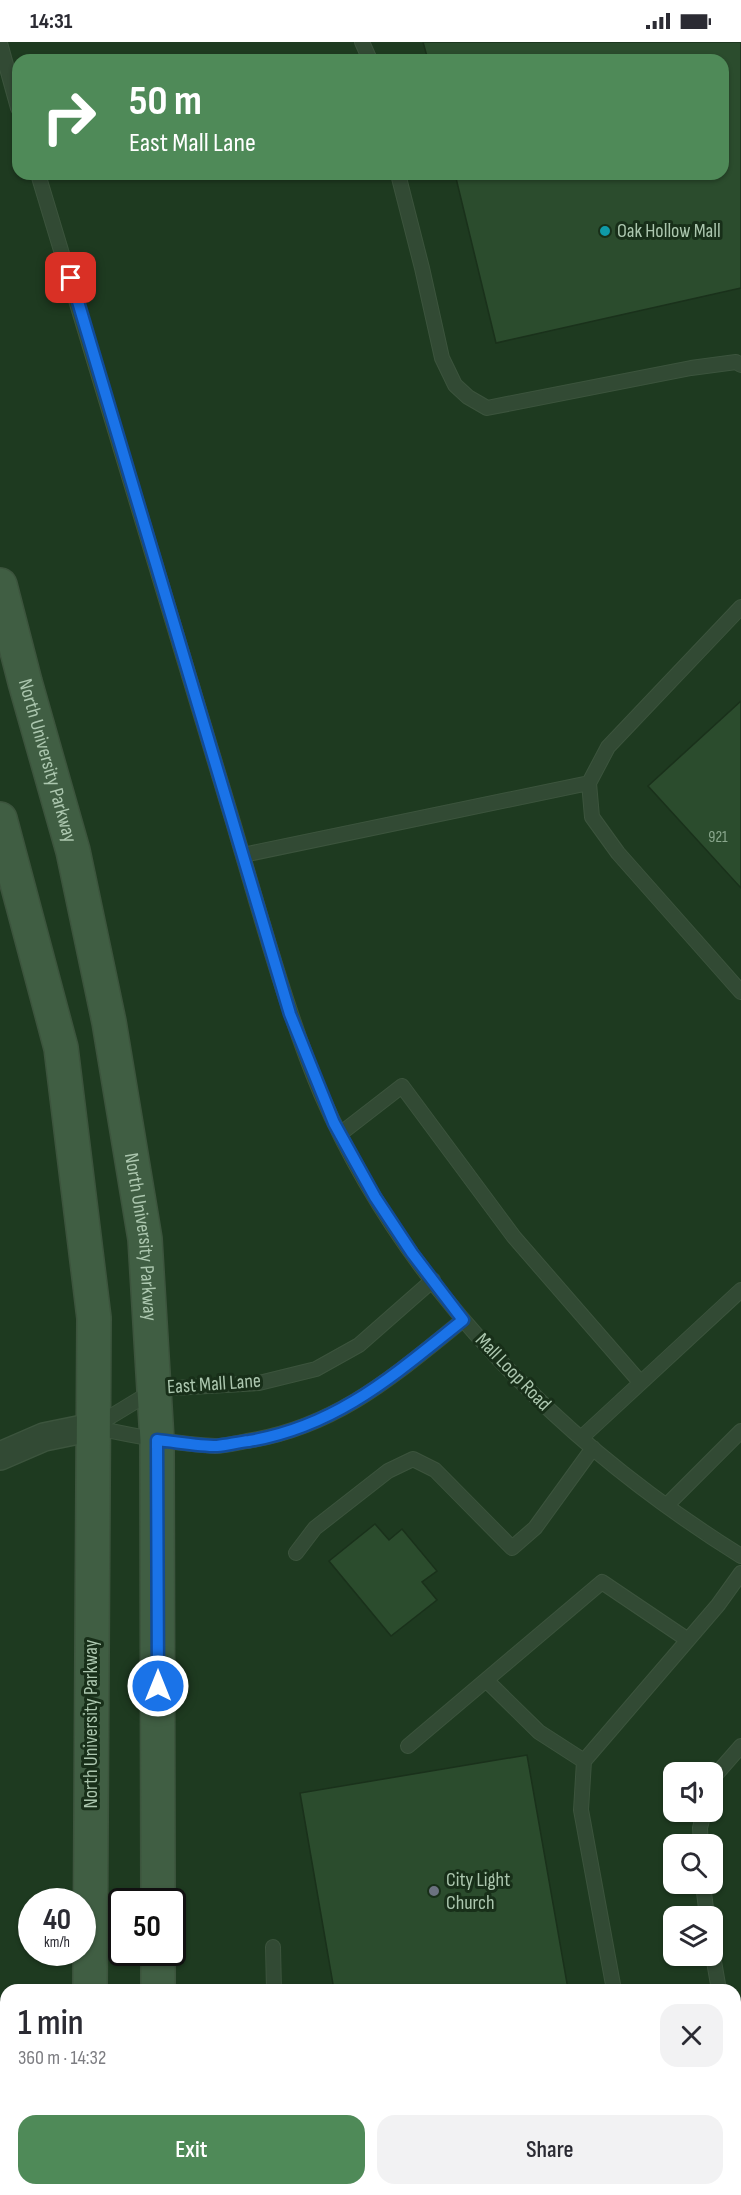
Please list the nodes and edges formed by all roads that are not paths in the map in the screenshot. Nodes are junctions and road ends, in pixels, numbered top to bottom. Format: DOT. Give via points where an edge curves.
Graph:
graph roads {
  1 [pos="0,43"];
  2 [pos="12,86"];
  3 [pos="40,180"];
  4 [pos="400,180"];
  5 [pos="741,365"];
  6 [pos="0,585"];
  7 [pos="741,607"];
  8 [pos="589,783"];
  9 [pos="0,819"];
  10 [pos="243,855"];
  11 [pos="741,992"];
  12 [pos="340,1134"];
  13 [pos="433,1280"];
  14 [pos="741,1290"];
  15 [pos="463,1320"];
  16 [pos="640,1382"];
  17 [pos="156,1389"];
  18 [pos="93,1427"];
  19 [pos="741,1431"];
  20 [pos="581,1438"];
  21 [pos="157,1440"];
  22 [pos="593,1448"];
  23 [pos="0,1456"];
  24 [pos="667,1505"];
  25 [pos="296,1553"];
  26 [pos="741,1556"];
  27 [pos="741,1573"];
  28 [pos="688,1640"];
  29 [pos="486,1680"];
  30 [pos="408,1746"];
  31 [pos="741,1746"];
  32 [pos="584,1761"];
  33 [pos="723,1766"];
  34 [pos="158,1888"];
  35 [pos="273,1947"];
  36 [pos="158,1966"];
  37 [pos="715,1966"];
  38 [pos="90,1984"];
  39 [pos="158,1984"];
  40 [pos="274,1984"];
  41 [pos="613,1984"];
  42 [pos="718,1984"];
  1 -- 2 [label="lane"];
  3 -- 10 [label="lane, Mall Loop Road"];
  4 -- 5 [label="lane" via="442,358 455,385 487,408 691,368 736,362"];
  6 -- 17 [label="main road, North University Parkway" via="73,851 109,1022 145,1239"];
  7 -- 8 [label="lane" via="608,747"];
  8 -- 10 [label="lane"];
  8 -- 11 [label="lane" via="592,817 618,853"];
  9 -- 18 [label="main road, North University Parkway" via="61,1048 94,1318"];
  10 -- 12 [label="lane, Mall Loop Road" via="290,1014"];
  12 -- 13 [label="lane, Mall Loop Road" via="375,1197"];
  12 -- 16 [label="lane" via="402,1086 514,1237"];
  13 -- 15 [label="lane, Mall Loop Road"];
  13 -- 17 [label="lane, East Mall Lane" via="359,1345 316,1369 259,1383"];
  14 -- 16 [label="lane"];
  15 -- 20 [label="lane, Mall Loop Road"];
  15 -- 21 [label="lane" via="386,1381 345,1408 302,1427 217,1446"];
  16 -- 20 [label="lane"];
  17 -- 18 [label="lane, East Mall Lane"];
  17 -- 21 [label="main road, North University Parkway"];
  18 -- 21 [label="lane"];
  18 -- 23 [label="street" via="44,1437"];
  18 -- 38 [label="main road, North University Parkway"];
  19 -- 24 [label="lane"];
  20 -- 22 [label="lane, Mall Loop Road"];
  21 -- 34 [label="main road, North University Parkway"];
  22 -- 24 [label="lane, Mall Loop Road"];
  22 -- 25 [label="lane" via="535,1528 512,1548 435,1470 412,1459 388,1472 315,1528"];
  24 -- 26 [label="lane, Mall Loop Road"];
  27 -- 28 [label="lane"];
  28 -- 29 [label="lane" via="602,1582"];
  28 -- 32 [label="lane"];
  29 -- 30 [label="lane"];
  29 -- 32 [label="lane" via="539,1731"];
  31 -- 33 [label="lane"];
  32 -- 41 [label="lane" via="581,1810"];
  35 -- 40 [label="lane"];
  36 -- 39 [label="main road"];
  37 -- 42 [label="lane"];
}
